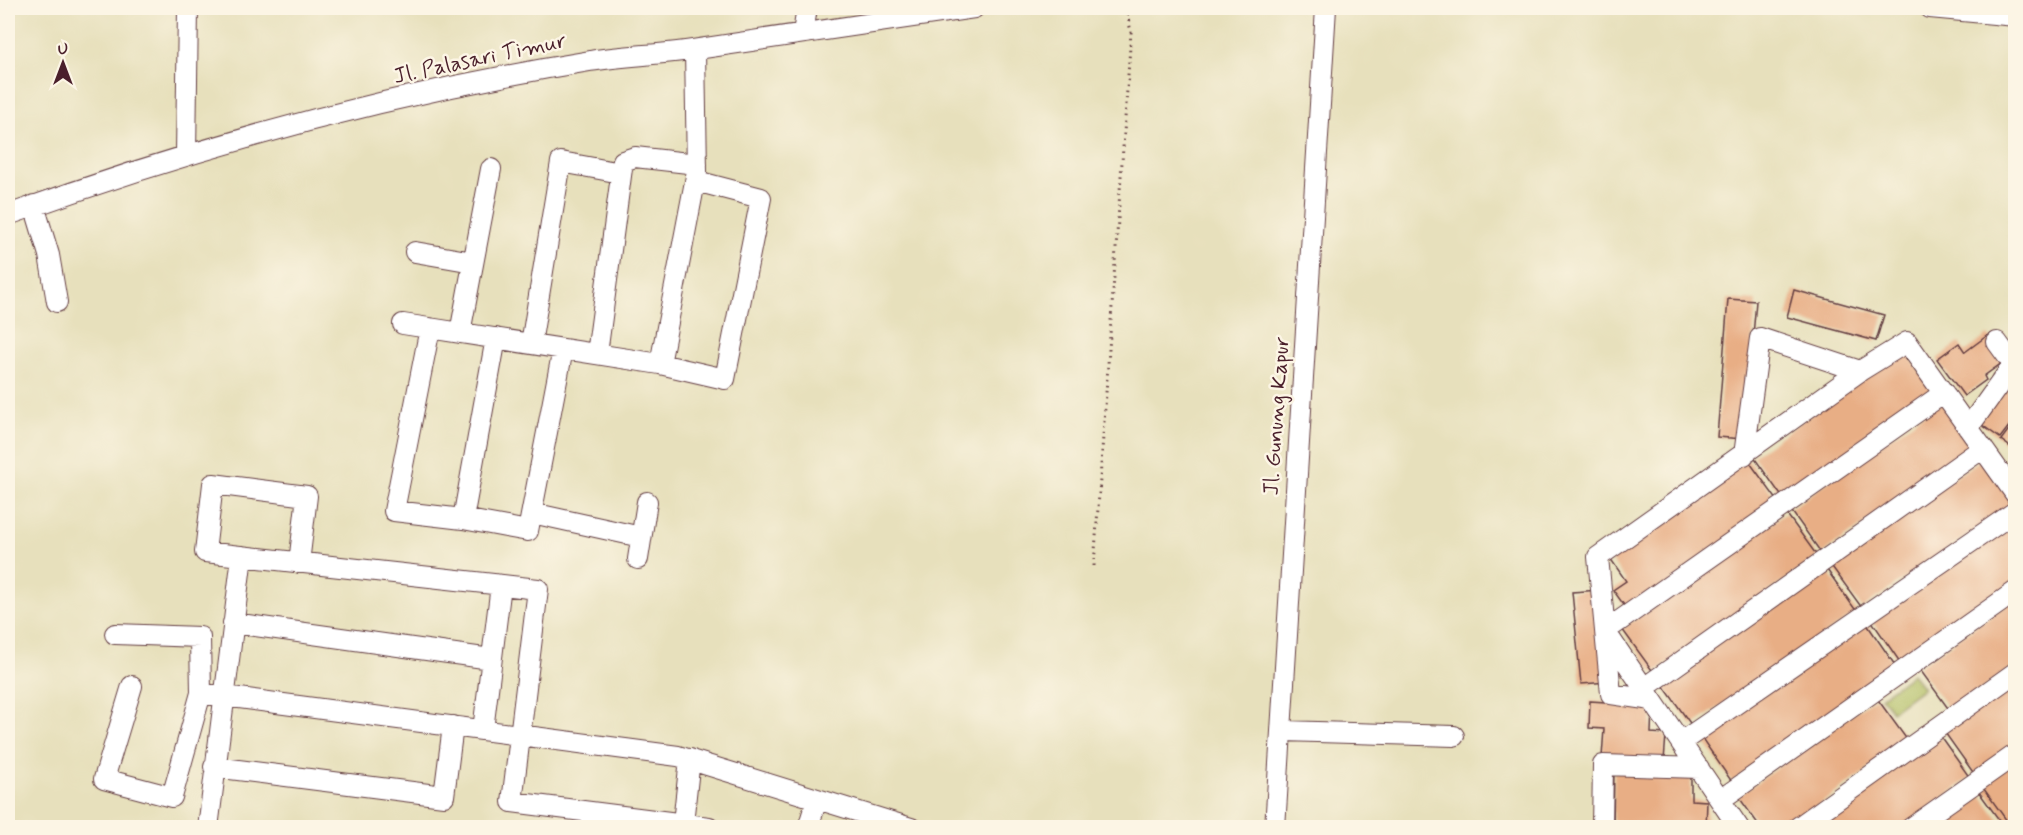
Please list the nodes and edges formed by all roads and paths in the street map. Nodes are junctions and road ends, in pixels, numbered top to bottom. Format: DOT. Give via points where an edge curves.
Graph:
graph roads {
  1 [pos="188,8"];
  2 [pos="807,8"];
  3 [pos="974,8"];
  4 [pos="1126,8"];
  5 [pos="1326,8"];
  6 [pos="1930,8"];
  7 [pos="2016,16"];
  8 [pos="803,33"];
  9 [pos="695,50"];
  10 [pos="186,155"];
  11 [pos="491,169"];
  12 [pos="697,172"];
  13 [pos="621,173"];
  14 [pos="34,205"];
  15 [pos="8,215"];
  16 [pos="415,252"];
  17 [pos="473,262"];
  18 [pos="57,302"];
  19 [pos="403,324"];
  20 [pos="430,328"];
  21 [pos="459,333"];
  22 [pos="496,338"];
  23 [pos="1997,342"];
  24 [pos="531,344"];
  25 [pos="563,349"];
  26 [pos="597,354"];
  27 [pos="2014,362"];
  28 [pos="660,364"];
  29 [pos="1860,371"];
  30 [pos="1944,393"];
  31 [pos="1968,428"];
  32 [pos="1983,448"];
  33 [pos="1744,455"];
  34 [pos="2013,484"];
  35 [pos="647,502"];
  36 [pos="2016,511"];
  37 [pos="532,513"];
  38 [pos="464,519"];
  39 [pos="641,537"];
  40 [pos="242,556"];
  41 [pos="638,559"];
  42 [pos="299,563"];
  43 [pos="1094,566"];
  44 [pos="501,585"];
  45 [pos="2016,591"];
  46 [pos="233,623"];
  47 [pos="1605,632"];
  48 [pos="115,634"];
  49 [pos="491,659"];
  50 [pos="2016,672"];
  51 [pos="132,686"];
  52 [pos="201,693"];
  53 [pos="1648,694"];
  54 [pos="222,696"];
  55 [pos="453,726"];
  56 [pos="483,730"];
  57 [pos="1282,731"];
  58 [pos="520,736"];
  59 [pos="1454,736"];
  60 [pos="1681,742"];
  61 [pos="2016,754"];
  62 [pos="690,759"];
  63 [pos="214,767"];
  64 [pos="1699,768"];
  65 [pos="817,799"];
  66 [pos="1720,800"];
  67 [pos="684,824"];
  68 [pos="709,827"];
  69 [pos="208,828"];
  70 [pos="808,828"];
  71 [pos="910,828"];
  72 [pos="1275,828"];
  73 [pos="1602,828"];
  74 [pos="1739,828"];
  75 [pos="1797,828"];
  76 [pos="1911,828"];
  1 -- 10 [label="street"];
  2 -- 8 [label="street"];
  3 -- 8 [label="street, Jl. Palasari Timur"];
  4 -- 43 [label="path" via="1131,32"];
  5 -- 57 [label="street, Jl. Gunung Kapur"];
  6 -- 7 [label="street"];
  8 -- 9 [label="street, Jl. Palasari Timur"];
  9 -- 10 [label="street, Jl. Palasari Timur" via="540,70 334,115"];
  9 -- 12 [label="street"];
  10 -- 14 [label="street, Jl. Palasari Timur"];
  11 -- 17 [label="street"];
  12 -- 13 [label="street" via="628,158 623,161"];
  12 -- 28 [label="street"];
  12 -- 28 [label="street" via="761,198 725,379"];
  13 -- 24 [label="street" via="561,162"];
  13 -- 26 [label="street"];
  14 -- 15 [label="street, Jl. Palasari Timur"];
  14 -- 18 [label="street" via="49,255"];
  16 -- 17 [label="street"];
  17 -- 21 [label="street"];
  19 -- 20 [label="street"];
  20 -- 21 [label="street"];
  20 -- 38 [label="street" via="394,511"];
  21 -- 22 [label="street"];
  22 -- 24 [label="street"];
  22 -- 38 [label="street"];
  23 -- 27 [label="street"];
  24 -- 25 [label="street"];
  25 -- 26 [label="street"];
  25 -- 37 [label="street"];
  26 -- 28 [label="street"];
  27 -- 31 [label="street"];
  29 -- 30 [label="street" via="1907,342"];
  29 -- 33 [label="street"];
  29 -- 33 [label="street" via="1760,338"];
  30 -- 31 [label="street"];
  30 -- 47 [label="street"];
  31 -- 32 [label="street"];
  32 -- 34 [label="street"];
  32 -- 53 [label="street"];
  33 -- 47 [label="street" via="1598,558"];
  35 -- 39 [label="street"];
  36 -- 60 [label="street"];
  37 -- 38 [label="street" via="528,531"];
  37 -- 39 [label="street"];
  39 -- 41 [label="street"];
  40 -- 42 [label="street"];
  40 -- 42 [label="street" via="205,552 213,483 307,496"];
  40 -- 46 [label="street"];
  42 -- 44 [label="street"];
  44 -- 49 [label="street"];
  44 -- 58 [label="street" via="538,589"];
  45 -- 66 [label="street"];
  46 -- 49 [label="street"];
  46 -- 54 [label="street"];
  47 -- 53 [label="street"];
  47 -- 53 [label="street" via="1611,694"];
  48 -- 52 [label="street" via="200,638"];
  49 -- 56 [label="street"];
  50 -- 75 [label="street"];
  51 -- 52 [label="street" via="104,779 172,797"];
  52 -- 54 [label="street"];
  53 -- 60 [label="street"];
  54 -- 55 [label="street"];
  54 -- 63 [label="street"];
  55 -- 56 [label="street"];
  55 -- 63 [label="street" via="444,796"];
  56 -- 58 [label="street"];
  57 -- 59 [label="street"];
  57 -- 72 [label="street, Jl. Gunung Kapur"];
  58 -- 62 [label="street"];
  58 -- 67 [label="street" via="512,802"];
  60 -- 64 [label="street"];
  61 -- 76 [label="street"];
  62 -- 65 [label="street"];
  62 -- 67 [label="street"];
  63 -- 69 [label="street"];
  64 -- 66 [label="street"];
  64 -- 73 [label="street" via="1603,765"];
  65 -- 70 [label="street"];
  65 -- 71 [label="street"];
  66 -- 74 [label="street"];
  67 -- 68 [label="street"];
}
